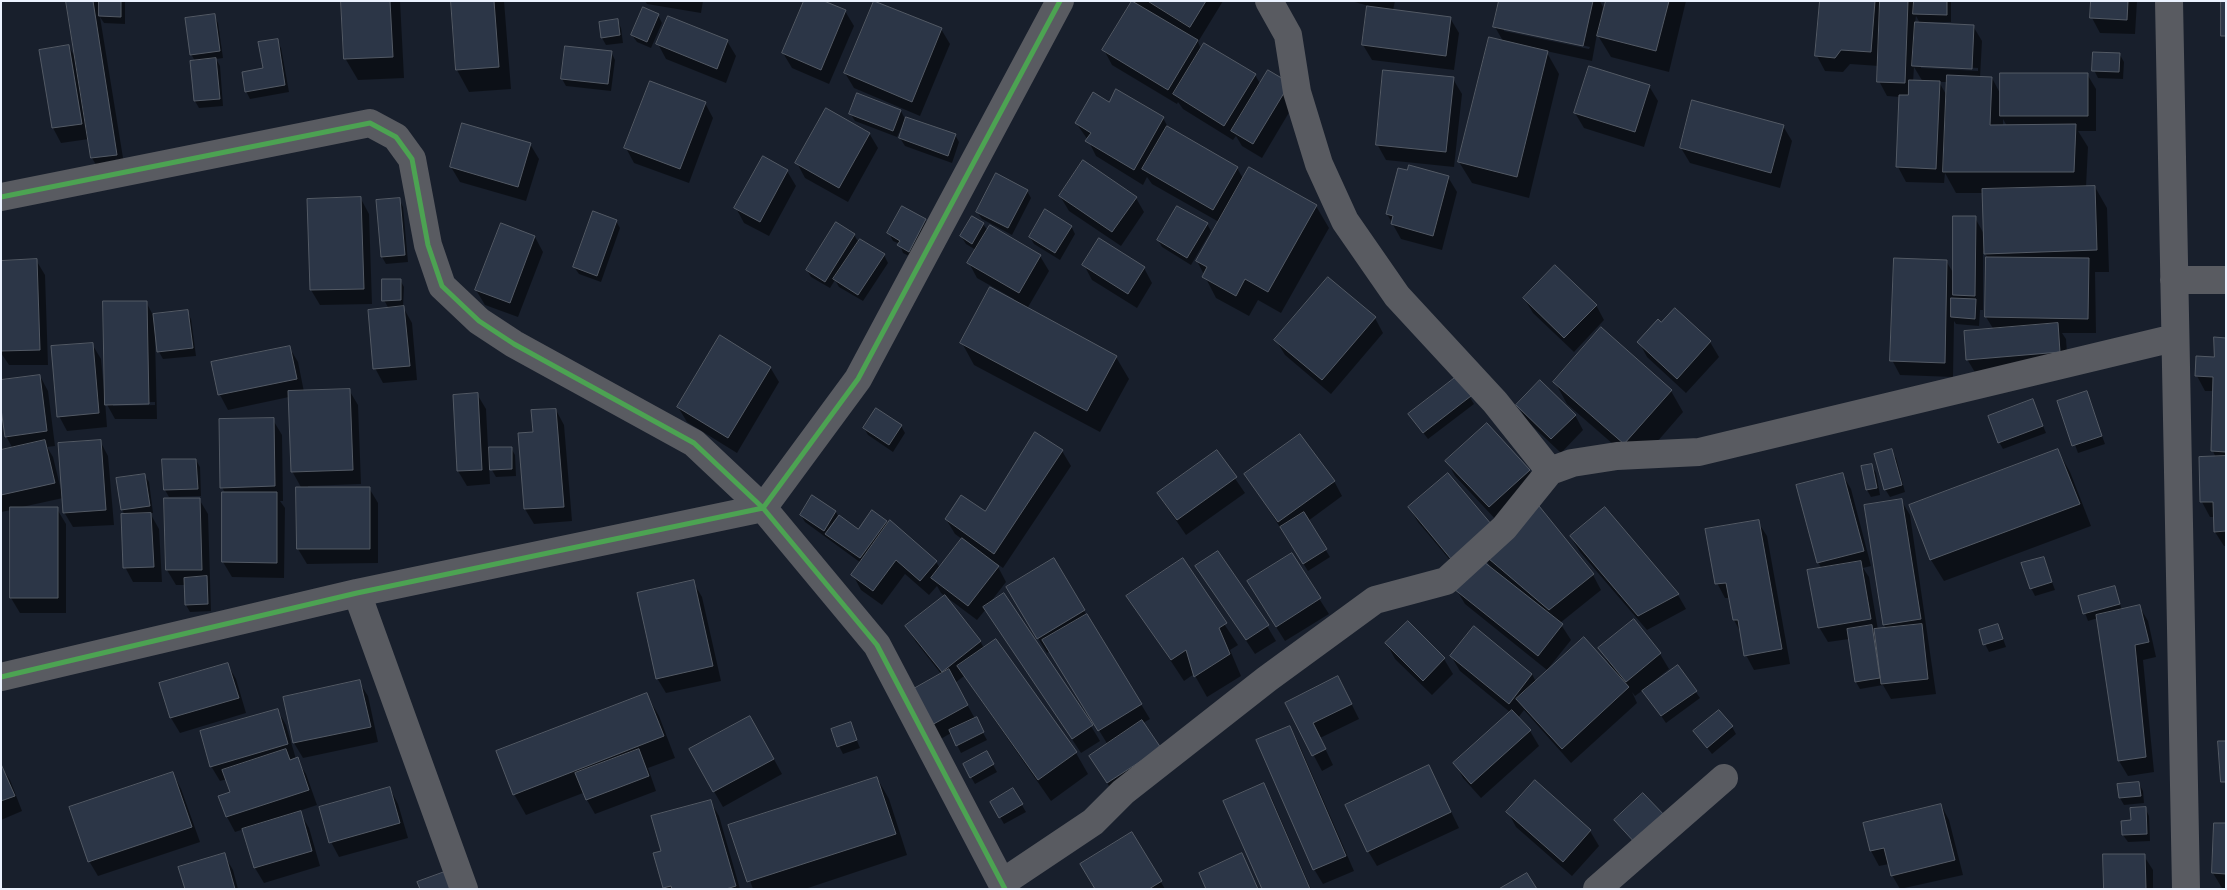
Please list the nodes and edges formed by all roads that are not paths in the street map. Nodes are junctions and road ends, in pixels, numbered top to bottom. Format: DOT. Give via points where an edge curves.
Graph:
graph roads {
  1 [pos="1060,1"];
  2 [pos="1268,1"];
  3 [pos="2169,1"];
  4 [pos="1,197"];
  5 [pos="2174,280"];
  6 [pos="2226,280"];
  7 [pos="2174,338"];
  8 [pos="1550,472"];
  9 [pos="763,508"];
  10 [pos="356,594"];
  11 [pos="1,677"];
  12 [pos="1724,778"];
  13 [pos="1003,886"];
  14 [pos="464,889"];
  15 [pos="1597,889"];
  16 [pos="2186,889"];
  1 -- 9 [label="street" via="858,380"];
  2 -- 8 [label="street" via="1288,35 1297,92 1319,164 1345,221 1398,296 1495,402"];
  3 -- 5 [label="street"];
  4 -- 9 [label="street" via="370,123 396,137 412,159 428,245 442,286 448,292 479,321 514,344 694,443"];
  5 -- 6 [label="street"];
  5 -- 7 [label="street"];
  7 -- 8 [label="street" via="1698,452 1617,456 1572,463"];
  7 -- 16 [label="street"];
  8 -- 13 [label="street" via="1504,528 1446,581 1375,600 1267,679 1123,792 1094,822"];
  9 -- 10 [label="street"];
  9 -- 13 [label="street" via="877,645"];
  10 -- 11 [label="street"];
  10 -- 14 [label="street"];
  12 -- 15 [label="street"];
}
